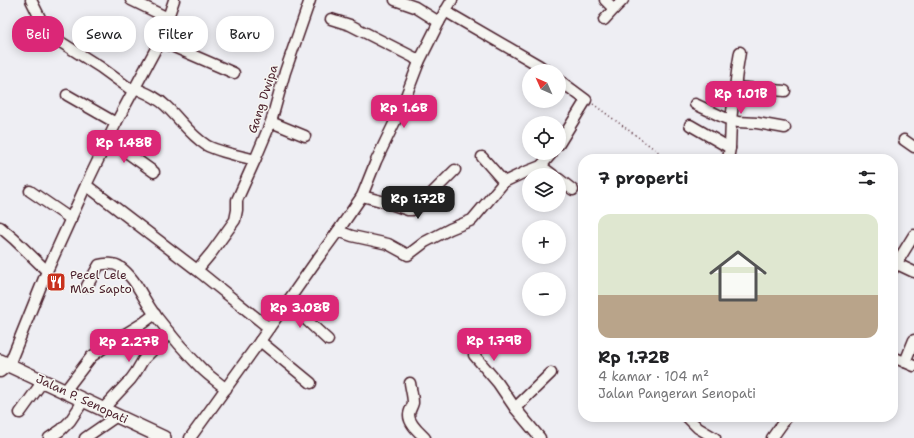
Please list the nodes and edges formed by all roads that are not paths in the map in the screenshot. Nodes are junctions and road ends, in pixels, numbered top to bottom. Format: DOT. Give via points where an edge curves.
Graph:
graph roads {
  1 [pos="30,0"];
  2 [pos="131,0"];
  3 [pos="174,0"];
  4 [pos="310,0"];
  5 [pos="395,0"];
  6 [pos="452,0"];
  7 [pos="605,0"];
  8 [pos="622,0"];
  9 [pos="614,9"];
  10 [pos="445,12"];
  11 [pos="164,16"];
  12 [pos="169,16"];
  13 [pos="331,19"];
  14 [pos="604,20"];
  15 [pos="439,22"];
  16 [pos="154,52"];
  17 [pos="185,52"];
  18 [pos="740,52"];
  19 [pos="419,62"];
  20 [pos="536,64"];
  21 [pos="234,73"];
  22 [pos="566,85"];
  23 [pos="735,87"];
  24 [pos="134,89"];
  25 [pos="785,91"];
  26 [pos="67,95"];
  27 [pos="695,104"];
  28 [pos="731,120"];
  29 [pos="271,122"];
  30 [pos="116,123"];
  31 [pos="690,125"];
  32 [pos="785,128"];
  33 [pos="566,133"];
  34 [pos="305,136"];
  35 [pos="108,139"];
  36 [pos="904,140"];
  37 [pos="914,147"];
  38 [pos="730,148"];
  39 [pos="729,154"];
  40 [pos="482,157"];
  41 [pos="256,160"];
  42 [pos="546,160"];
  43 [pos="541,166"];
  44 [pos="544,168"];
  45 [pos="455,170"];
  46 [pos="154,172"];
  47 [pos="504,182"];
  48 [pos="566,184"];
  49 [pos="86,185"];
  50 [pos="573,190"];
  51 [pos="30,191"];
  52 [pos="362,196"];
  53 [pos="71,219"];
  54 [pos="1,231"];
  55 [pos="338,231"];
  56 [pos="914,235"];
  57 [pos="898,261"];
  58 [pos="898,267"];
  59 [pos="197,270"];
  60 [pos="47,271"];
  61 [pos="914,272"];
  62 [pos="87,286"];
  63 [pos="287,302"];
  64 [pos="155,314"];
  65 [pos="269,328"];
  66 [pos="170,333"];
  67 [pos="328,340"];
  68 [pos="914,340"];
  69 [pos="260,341"];
  70 [pos="474,355"];
  71 [pos="898,359"];
  72 [pos="910,364"];
  73 [pos="3,366"];
  74 [pos="551,373"];
  75 [pos="44,381"];
  76 [pos="311,383"];
  77 [pos="410,383"];
  78 [pos="226,389"];
  79 [pos="64,391"];
  80 [pos="84,400"];
  81 [pos="515,408"];
  82 [pos="102,409"];
  83 [pos="20,413"];
  84 [pos="117,416"];
  85 [pos="692,422"];
  86 [pos="783,422"];
  87 [pos="49,438"];
  88 [pos="85,438"];
  89 [pos="163,438"];
  90 [pos="190,438"];
  91 [pos="425,438"];
  92 [pos="540,438"];
  93 [pos="714,438"];
  94 [pos="772,438"];
  1 -- 24 [label="street" via="42,22 59,41"];
  2 -- 11 [label="street"];
  3 -- 12 [label="street"];
  4 -- 29 [label="street, Gang Dwipa"];
  5 -- 15 [label="street" via="415,7"];
  6 -- 10 [label="street"];
  7 -- 9 [label="street"];
  8 -- 9 [label="street"];
  9 -- 14 [label="street"];
  10 -- 15 [label="street"];
  10 -- 20 [label="street"];
  13 -- 19 [label="street" via="350,25"];
  15 -- 19 [label="street"];
  16 -- 24 [label="street"];
  17 -- 21 [label="street"];
  18 -- 23 [label="street"];
  19 -- 52 [label="street"];
  22 -- 33 [label="street" via="586,100"];
  23 -- 25 [label="street"];
  23 -- 28 [label="street"];
  24 -- 30 [label="street"];
  24 -- 41 [label="street" via="158,99 206,145"];
  26 -- 30 [label="street"];
  27 -- 28 [label="street"];
  28 -- 32 [label="street"];
  28 -- 38 [label="street"];
  29 -- 34 [label="street"];
  29 -- 41 [label="street, Gang Dwipa"];
  30 -- 35 [label="street"];
  31 -- 38 [label="street"];
  35 -- 46 [label="street"];
  35 -- 49 [label="street"];
  36 -- 37 [label="street"];
  38 -- 39 [label="street"];
  40 -- 47 [label="street"];
  41 -- 59 [label="street, Gang Dwipa" via="236,200 236,220"];
  42 -- 43 [label="street"];
  43 -- 44 [label="street"];
  43 -- 47 [label="street"];
  45 -- 52 [label="street" via="412,210"];
  47 -- 55 [label="street" via="472,220 424,242 408,254 388,244"];
  48 -- 50 [label="street"];
  49 -- 53 [label="street"];
  49 -- 59 [label="street"];
  51 -- 53 [label="street"];
  52 -- 55 [label="street"];
  53 -- 60 [label="street"];
  54 -- 60 [label="street" via="14,239"];
  55 -- 63 [label="street"];
  56 -- 57 [label="street"];
  58 -- 61 [label="street"];
  59 -- 65 [label="street"];
  60 -- 73 [label="street"];
  62 -- 64 [label="street" via="99,265 118,266 138,286"];
  63 -- 65 [label="street"];
  63 -- 67 [label="street"];
  64 -- 66 [label="street"];
  64 -- 79 [label="street" via="91,357"];
  65 -- 69 [label="street"];
  66 -- 78 [label="street" via="203,370"];
  66 -- 82 [label="street" via="148,354 131,379"];
  68 -- 72 [label="street"];
  69 -- 76 [label="street"];
  69 -- 78 [label="street"];
  70 -- 81 [label="street"];
  71 -- 72 [label="street"];
  73 -- 75 [label="main road, Jalan P. Senopati"];
  74 -- 81 [label="street"];
  75 -- 79 [label="main road, Jalan P. Senopati"];
  75 -- 83 [label="street"];
  77 -- 91 [label="street" via="413,405 409,413 410,421"];
  78 -- 90 [label="street"];
  79 -- 80 [label="main road, Jalan P. Senopati"];
  80 -- 82 [label="main road, Jalan P. Senopati"];
  80 -- 87 [label="street" via="70,421"];
  81 -- 92 [label="street"];
  82 -- 84 [label="main road, Jalan P. Senopati"];
  84 -- 88 [label="street"];
  84 -- 89 [label="main road, Jalan P. Senopati"];
  85 -- 93 [label="street"];
  86 -- 94 [label="street"];
}
